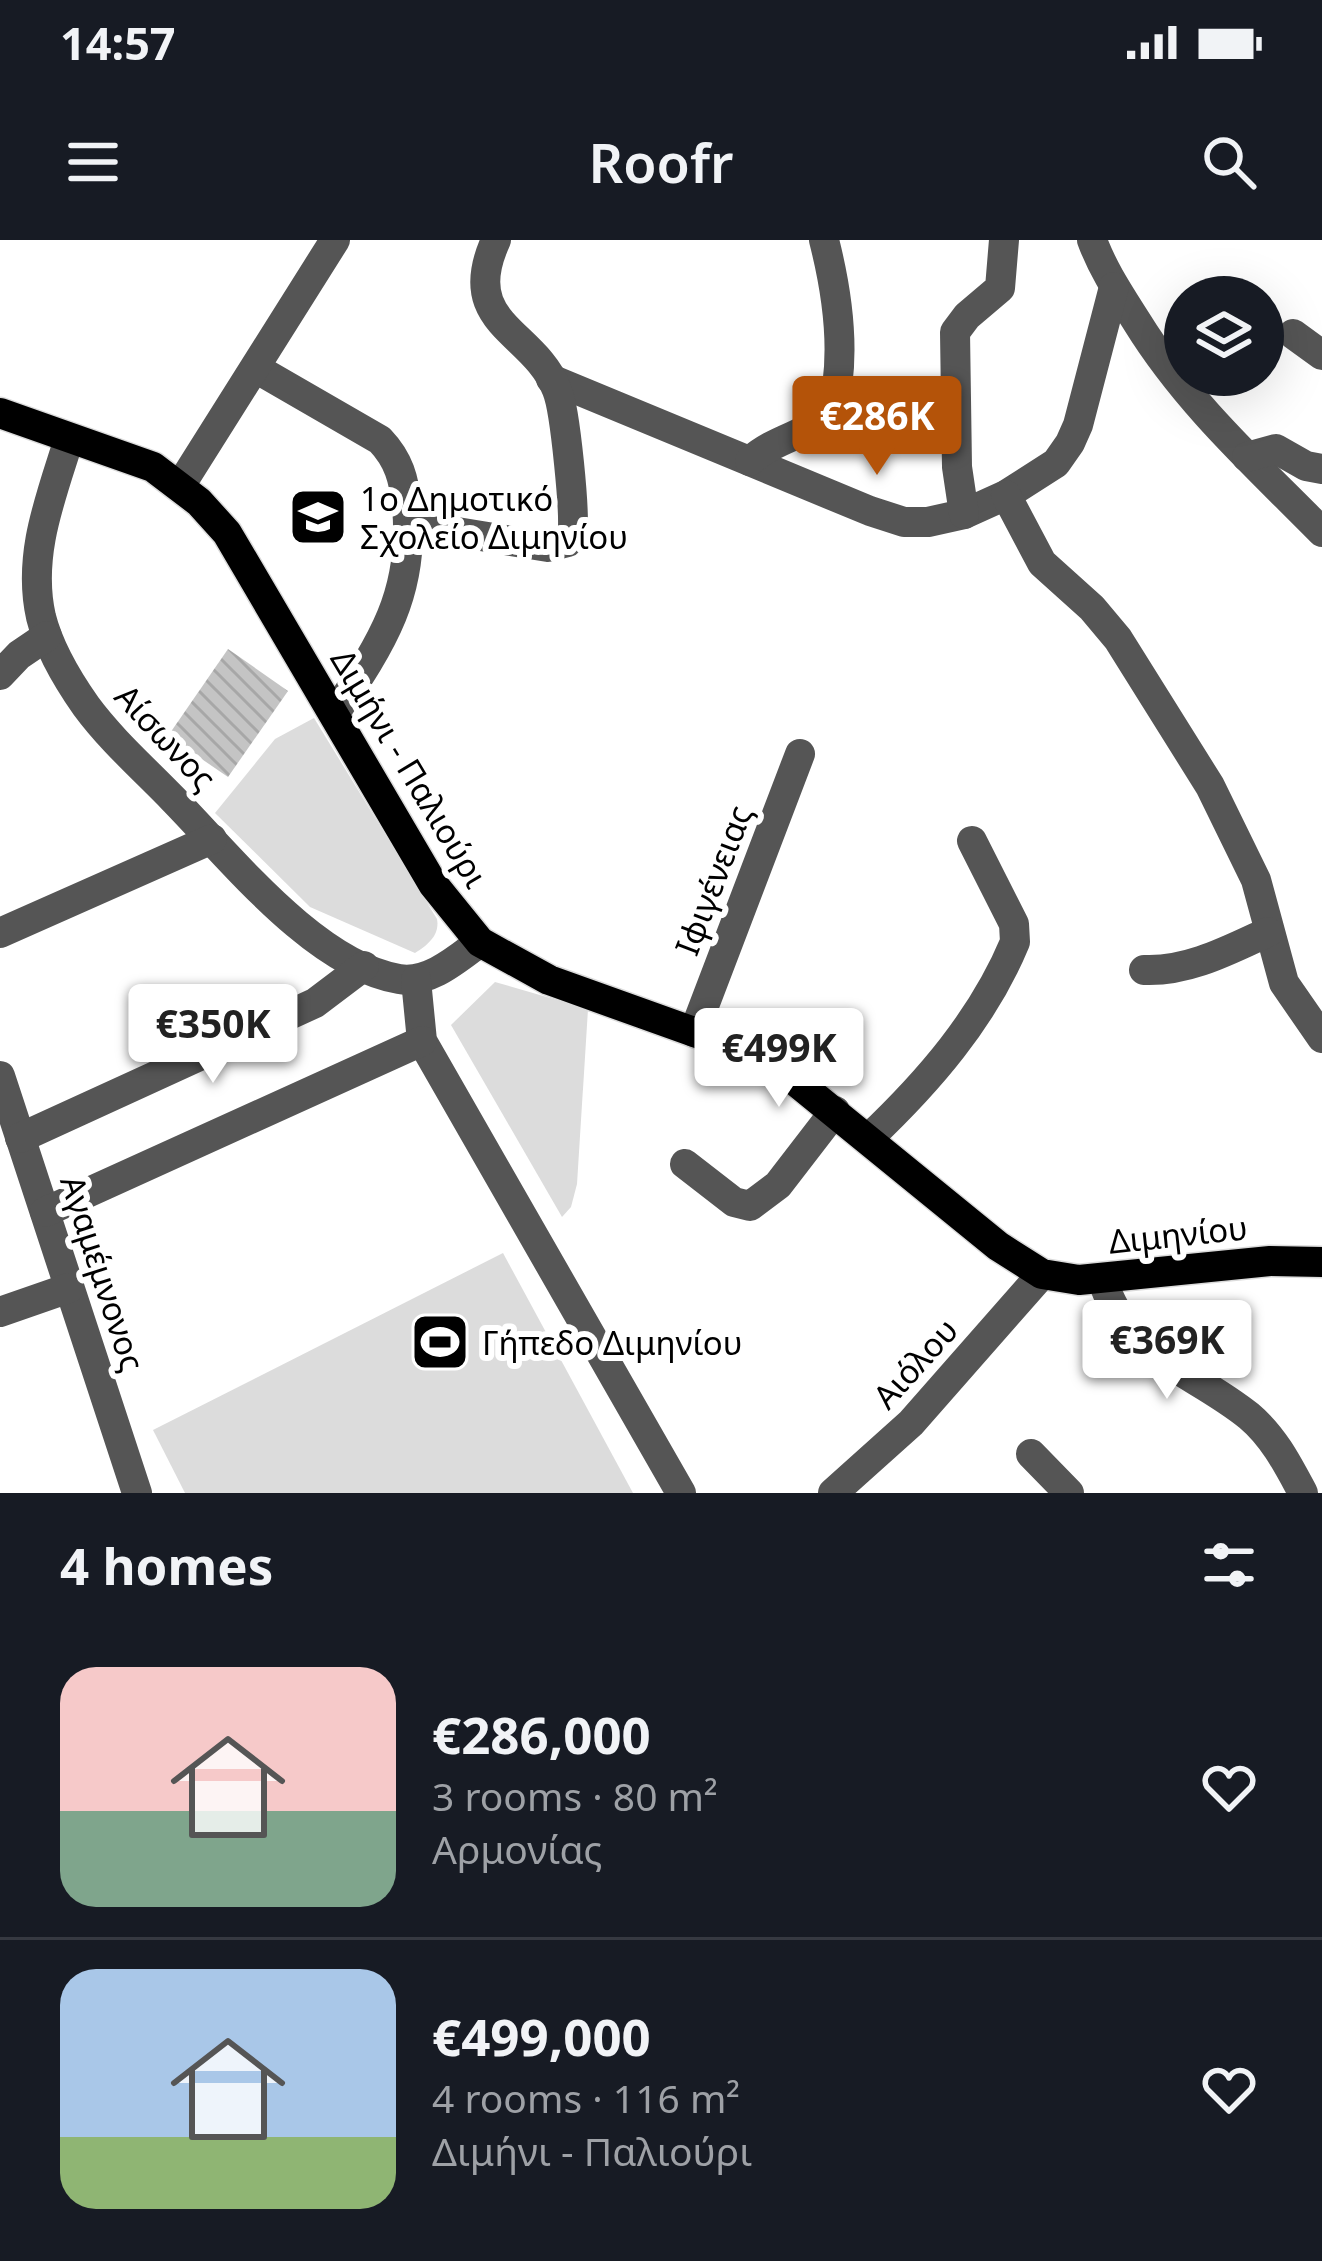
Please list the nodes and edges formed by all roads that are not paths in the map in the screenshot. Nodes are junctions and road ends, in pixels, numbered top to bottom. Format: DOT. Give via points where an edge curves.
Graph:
graph roads {
  1 [pos="335,240"];
  2 [pos="496,240"];
  3 [pos="824,240"];
  4 [pos="1004,240"];
  5 [pos="1092,240"];
  6 [pos="1114,287"];
  7 [pos="1293,334"];
  8 [pos="1322,355"];
  9 [pos="257,369"];
  10 [pos="551,379"];
  11 [pos="0,413"];
  12 [pos="69,439"];
  13 [pos="1246,458"];
  14 [pos="750,461"];
  15 [pos="1322,469"];
  16 [pos="180,486"];
  17 [pos="1006,495"];
  18 [pos="964,514"];
  19 [pos="408,524"];
  20 [pos="1322,532"];
  21 [pos="47,636"];
  22 [pos="0,675"];
  23 [pos="335,713"];
  24 [pos="800,754"];
  25 [pos="212,838"];
  26 [pos="972,842"];
  27 [pos="1268,932"];
  28 [pos="0,933"];
  29 [pos="480,942"];
  30 [pos="364,967"];
  31 [pos="1144,970"];
  32 [pos="416,980"];
  33 [pos="694,1032"];
  34 [pos="1322,1039"];
  35 [pos="422,1041"];
  36 [pos="0,1076"];
  37 [pos="835,1111"];
  38 [pos="20,1138"];
  39 [pos="868,1138"];
  40 [pos="685,1164"];
  41 [pos="44,1212"];
  42 [pos="1321,1260"];
  43 [pos="1042,1274"];
  44 [pos="1102,1278"];
  45 [pos="70,1288"];
  46 [pos="0,1312"];
  47 [pos="1031,1454"];
  48 [pos="1299,1491"];
  49 [pos="137,1493"];
  50 [pos="680,1493"];
  51 [pos="833,1493"];
  52 [pos="1069,1493"];
  1 -- 9 [label="street"];
  2 -- 10 [label="street" via="484,283 493,310"];
  3 -- 14 [label="street" via="838,329 831,415"];
  4 -- 18 [label="street" via="1000,289 956,332"];
  5 -- 6 [label="street"];
  6 -- 13 [label="street" via="1177,382"];
  6 -- 17 [label="street" via="1070,443 1056,463"];
  7 -- 8 [label="street"];
  9 -- 16 [label="street"];
  9 -- 19 [label="street" via="380,440 401,471"];
  10 -- 14 [label="street"];
  10 -- 19 [label="street" via="565,428 574,528 568,542 503,542"];
  11 -- 12 [label="main road, Διμήνι - Παλιούρι"];
  12 -- 16 [label="main road, Διμήνι - Παλιούρι" via="153,467"];
  12 -- 21 [label="street, Αίσωνος" via="38,551"];
  13 -- 15 [label="street" via="1276,449"];
  13 -- 20 [label="street"];
  14 -- 18 [label="street" via="893,519"];
  16 -- 23 [label="main road, Διμήνι - Παλιούρι" via="248,563"];
  17 -- 18 [label="street"];
  17 -- 27 [label="street" via="1042,563 1103,619 1145,678 1243,850"];
  19 -- 23 [label="street" via="402,594"];
  21 -- 22 [label="street"];
  21 -- 25 [label="street, Αίσωνος" via="88,709"];
  23 -- 29 [label="main road, Διμήνι - Παλιούρι" via="433,884"];
  24 -- 33 [label="street, Ιφιγένειας"];
  25 -- 28 [label="street"];
  25 -- 30 [label="street, Αίσωνος" via="306,930"];
  26 -- 39 [label="street" via="1014,924 1015,942 931,1077"];
  27 -- 31 [label="street" via="1197,963"];
  27 -- 34 [label="street" via="1290,995"];
  29 -- 32 [label="street"];
  29 -- 33 [label="main road, Διμήνι - Παλιούρι" via="549,980"];
  30 -- 32 [label="street, Αίσωνος"];
  30 -- 38 [label="street" via="315,1003"];
  32 -- 35 [label="street"];
  33 -- 37 [label="main road, Διμήνι - Παλιούρι" via="750,1053"];
  35 -- 41 [label="street"];
  35 -- 50 [label="street"];
  36 -- 38 [label="street, Αγαμέμνονος"];
  37 -- 39 [label="main road, Διμήνι - Παλιούρι"];
  37 -- 40 [label="street" via="778,1185 751,1206"];
  38 -- 41 [label="street, Αγαμέμνονος"];
  39 -- 43 [label="main road, Διμήνι - Παλιούρι"];
  41 -- 45 [label="street, Αγαμέμνονος"];
  42 -- 44 [label="main road, Διμηνίου"];
  43 -- 44 [label="main road, Διμηνίου"];
  43 -- 51 [label="street, Αιόλου" via="911,1423"];
  44 -- 48 [label="street" via="1117,1318 1137,1340 1252,1419 1277,1446"];
  45 -- 46 [label="street"];
  45 -- 49 [label="street, Αγαμέμνονος"];
  47 -- 52 [label="street"];
}
